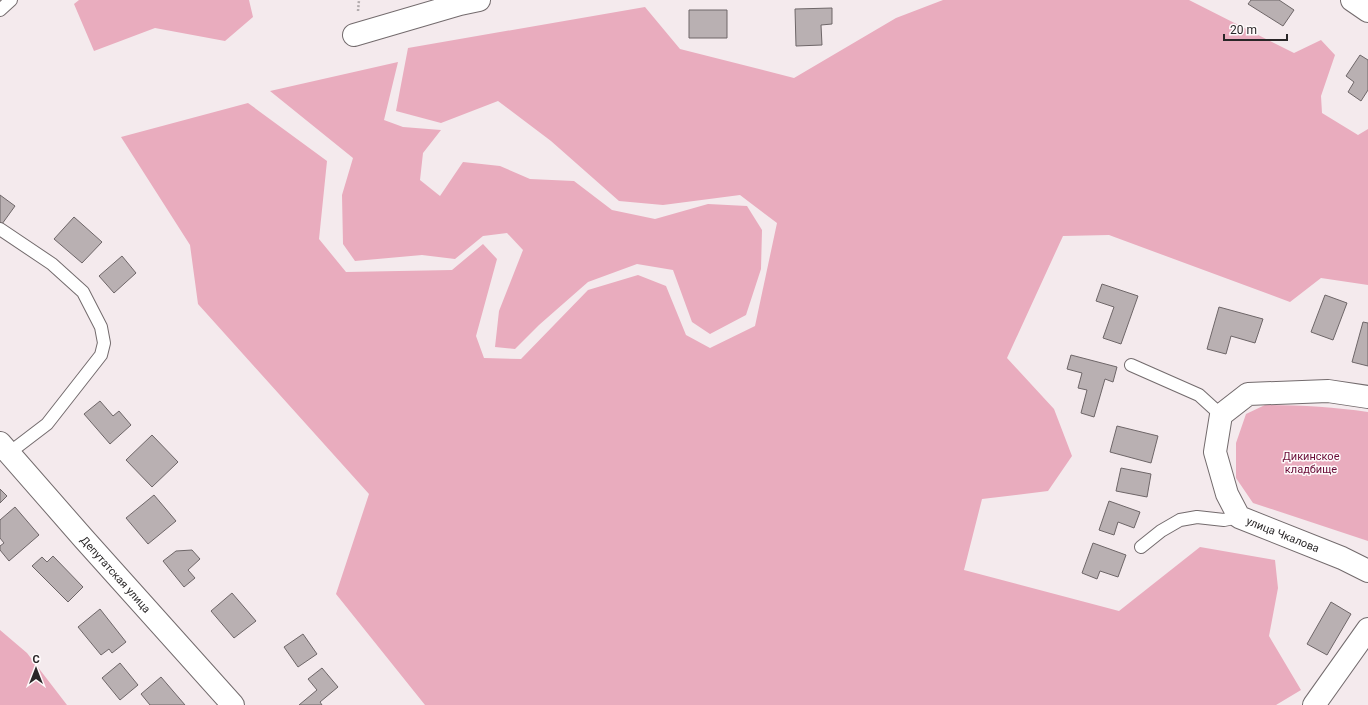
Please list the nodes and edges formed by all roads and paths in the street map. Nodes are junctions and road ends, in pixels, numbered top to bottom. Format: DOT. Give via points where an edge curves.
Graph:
graph roads {
  1 [pos="11,0"];
  2 [pos="479,0"];
  3 [pos="1352,0"];
  4 [pos="0,10"];
  5 [pos="1368,11"];
  6 [pos="354,36"];
  7 [pos="0,229"];
  8 [pos="1131,365"];
  9 [pos="1368,397"];
  10 [pos="1221,415"];
  11 [pos="4,448"];
  12 [pos="1239,517"];
  13 [pos="1141,547"];
  14 [pos="1368,571"];
  15 [pos="1368,629"];
  16 [pos="233,705"];
  17 [pos="1314,705"];
  1 -- 4 [label="lane"];
  2 -- 6 [label="street"];
  3 -- 5 [label="street"];
  7 -- 11 [label="lane" via="52,264 83,292 102,327 104,343 101,355 46,424"];
  8 -- 10 [label="lane" via="1199,395"];
  9 -- 10 [label="street" via="1328,391 1248,394"];
  10 -- 12 [label="street, улица Чкалова" via="1215,452 1228,494"];
  11 -- 16 [label="street, Депутатская улица"];
  12 -- 13 [label="lane" via="1224,520 1180,520"];
  12 -- 14 [label="street, улица Чкалова"];
  15 -- 17 [label="street"];
}
